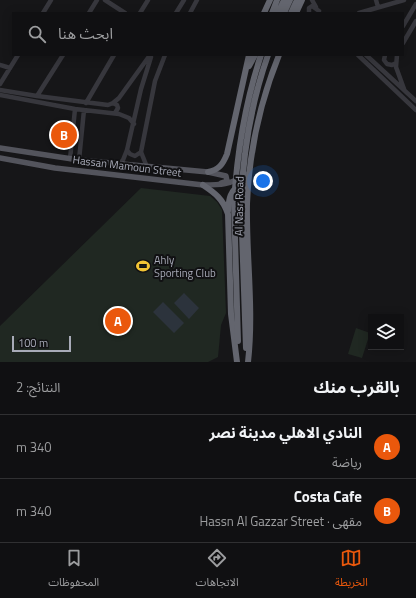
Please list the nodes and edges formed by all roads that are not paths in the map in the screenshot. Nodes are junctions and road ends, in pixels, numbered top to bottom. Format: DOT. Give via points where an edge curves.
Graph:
graph roads {
  1 [pos="51,0"];
  2 [pos="97,0"];
  3 [pos="105,0"];
  4 [pos="148,0"];
  5 [pos="183,0"];
  6 [pos="198,0"];
  7 [pos="270,0"];
  8 [pos="277,0"];
  9 [pos="284,0"];
  10 [pos="290,0"];
  11 [pos="297,0"];
  12 [pos="302,0"];
  13 [pos="312,0"];
  14 [pos="376,0"];
  15 [pos="404,0"];
  16 [pos="416,4"];
  17 [pos="378,7"];
  18 [pos="44,12"];
  19 [pos="90,12"];
  20 [pos="123,12"];
  21 [pos="141,12"];
  22 [pos="177,12"];
  23 [pos="191,12"];
  24 [pos="264,12"];
  25 [pos="272,12"];
  26 [pos="278,12"];
  27 [pos="284,12"];
  28 [pos="291,12"];
  29 [pos="296,12"];
  30 [pos="309,12"];
  31 [pos="320,12"];
  32 [pos="362,12"];
  33 [pos="416,21"];
  34 [pos="404,24"];
  35 [pos="404,40"];
  36 [pos="17,56"];
  37 [pos="62,56"];
  38 [pos="113,56"];
  39 [pos="150,56"];
  40 [pos="151,56"];
  41 [pos="165,56"];
  42 [pos="249,56"];
  43 [pos="254,56"];
  44 [pos="261,56"];
  45 [pos="268,56"];
  46 [pos="359,56"];
  47 [pos="367,56"];
  48 [pos="385,56"];
  49 [pos="397,56"];
  50 [pos="278,57"];
  51 [pos="396,63"];
  52 [pos="0,65"];
  53 [pos="10,68"];
  54 [pos="244,73"];
  55 [pos="0,84"];
  56 [pos="0,90"];
  57 [pos="405,90"];
  58 [pos="0,95"];
  59 [pos="37,96"];
  60 [pos="416,101"];
  61 [pos="86,103"];
  62 [pos="113,103"];
  63 [pos="75,108"];
  64 [pos="84,110"];
  65 [pos="416,110"];
  66 [pos="116,113"];
  67 [pos="134,124"];
  68 [pos="0,148"];
  69 [pos="127,150"];
  70 [pos="228,151"];
  71 [pos="141,152"];
  72 [pos="252,155"];
  73 [pos="0,158"];
  74 [pos="70,159"];
  75 [pos="79,160"];
  76 [pos="119,165"];
  77 [pos="147,167"];
  78 [pos="250,171"];
  79 [pos="208,172"];
  80 [pos="203,185"];
  81 [pos="216,185"];
  82 [pos="248,189"];
  83 [pos="228,214"];
  84 [pos="237,361"];
  85 [pos="247,362"];
  1 -- 18 [label="street"];
  2 -- 19 [label="street"];
  3 -- 20 [label="street"];
  4 -- 21 [label="street"];
  5 -- 22 [label="street"];
  6 -- 23 [label="street"];
  7 -- 24 [label="highway"];
  8 -- 25 [label="highway"];
  9 -- 26 [label="highway"];
  10 -- 27 [label="highway"];
  11 -- 28 [label="highway"];
  12 -- 29 [label="highway"];
  13 -- 31 [label="street"];
  14 -- 17 [label="street"];
  15 -- 17 [label="street"];
  16 -- 34 [label="street"];
  17 -- 32 [label="street"];
  30 -- 31 [label="street" via="310,6"];
  33 -- 35 [label="street"];
  36 -- 53 [label="street"];
  37 -- 59 [label="street"];
  38 -- 61 [label="street"];
  39 -- 62 [label="street"];
  40 -- 67 [label="street"];
  41 -- 71 [label="street" via="154,81"];
  42 -- 54 [label="highway, Al Nasr Road"];
  43 -- 54 [label="highway"];
  44 -- 84 [label="highway, bridge" via="250,91 235,187"];
  45 -- 85 [label="highway, bridge" via="250,124 241,188"];
  46 -- 65 [label="street"];
  47 -- 57 [label="street"];
  48 -- 51 [label="street" via="386,64"];
  49 -- 51 [label="street"];
  50 -- 72 [label="highway, Al Nasr Road"];
  51 -- 57 [label="street"];
  52 -- 53 [label="street"];
  53 -- 55 [label="street"];
  54 -- 70 [label="highway, Al Nasr Road"];
  56 -- 59 [label="street"];
  57 -- 60 [label="street"];
  58 -- 63 [label="street"];
  59 -- 61 [label="street"];
  61 -- 62 [label="street"];
  62 -- 66 [label="street" via="118,108"];
  63 -- 64 [label="street"];
  63 -- 74 [label="street"];
  64 -- 66 [label="street"];
  64 -- 75 [label="street"];
  66 -- 67 [label="street" via="126,116"];
  67 -- 69 [label="street"];
  68 -- 74 [label="main road, Hassan Mamoun Street"];
  69 -- 71 [label="street" via="135,156"];
  69 -- 76 [label="street"];
  70 -- 72 [label="highway"];
  70 -- 79 [label="highway, Al Nasr Road" via="223,163"];
  71 -- 77 [label="street"];
  72 -- 78 [label="highway, Al Nasr Road"];
  73 -- 80 [label="main road, Hassan Mamoun Street" via="55,168"];
  74 -- 75 [label="main road, Hassan Mamoun Street"];
  75 -- 76 [label="main road, Hassan Mamoun Street"];
  76 -- 77 [label="main road, Hassan Mamoun Street"];
  77 -- 79 [label="main road, Hassan Mamoun Street"];
  78 -- 81 [label="main road, Hassan Mamoun Street" via="234,181"];
  78 -- 82 [label="highway, Al Nasr Road"];
  79 -- 81 [label="main road, Hassan Mamoun Street" via="227,177 226,182"];
  80 -- 81 [label="main road, Hassan Mamoun Street"];
  80 -- 83 [label="highway, Al Nasr Road" via="216,193"];
  82 -- 83 [label="highway" via="240,187 233,191"];
  82 -- 85 [label="highway, Al Nasr Road" via="250,319"];
  83 -- 84 [label="highway, Al Nasr Road" via="231,314"];
}
